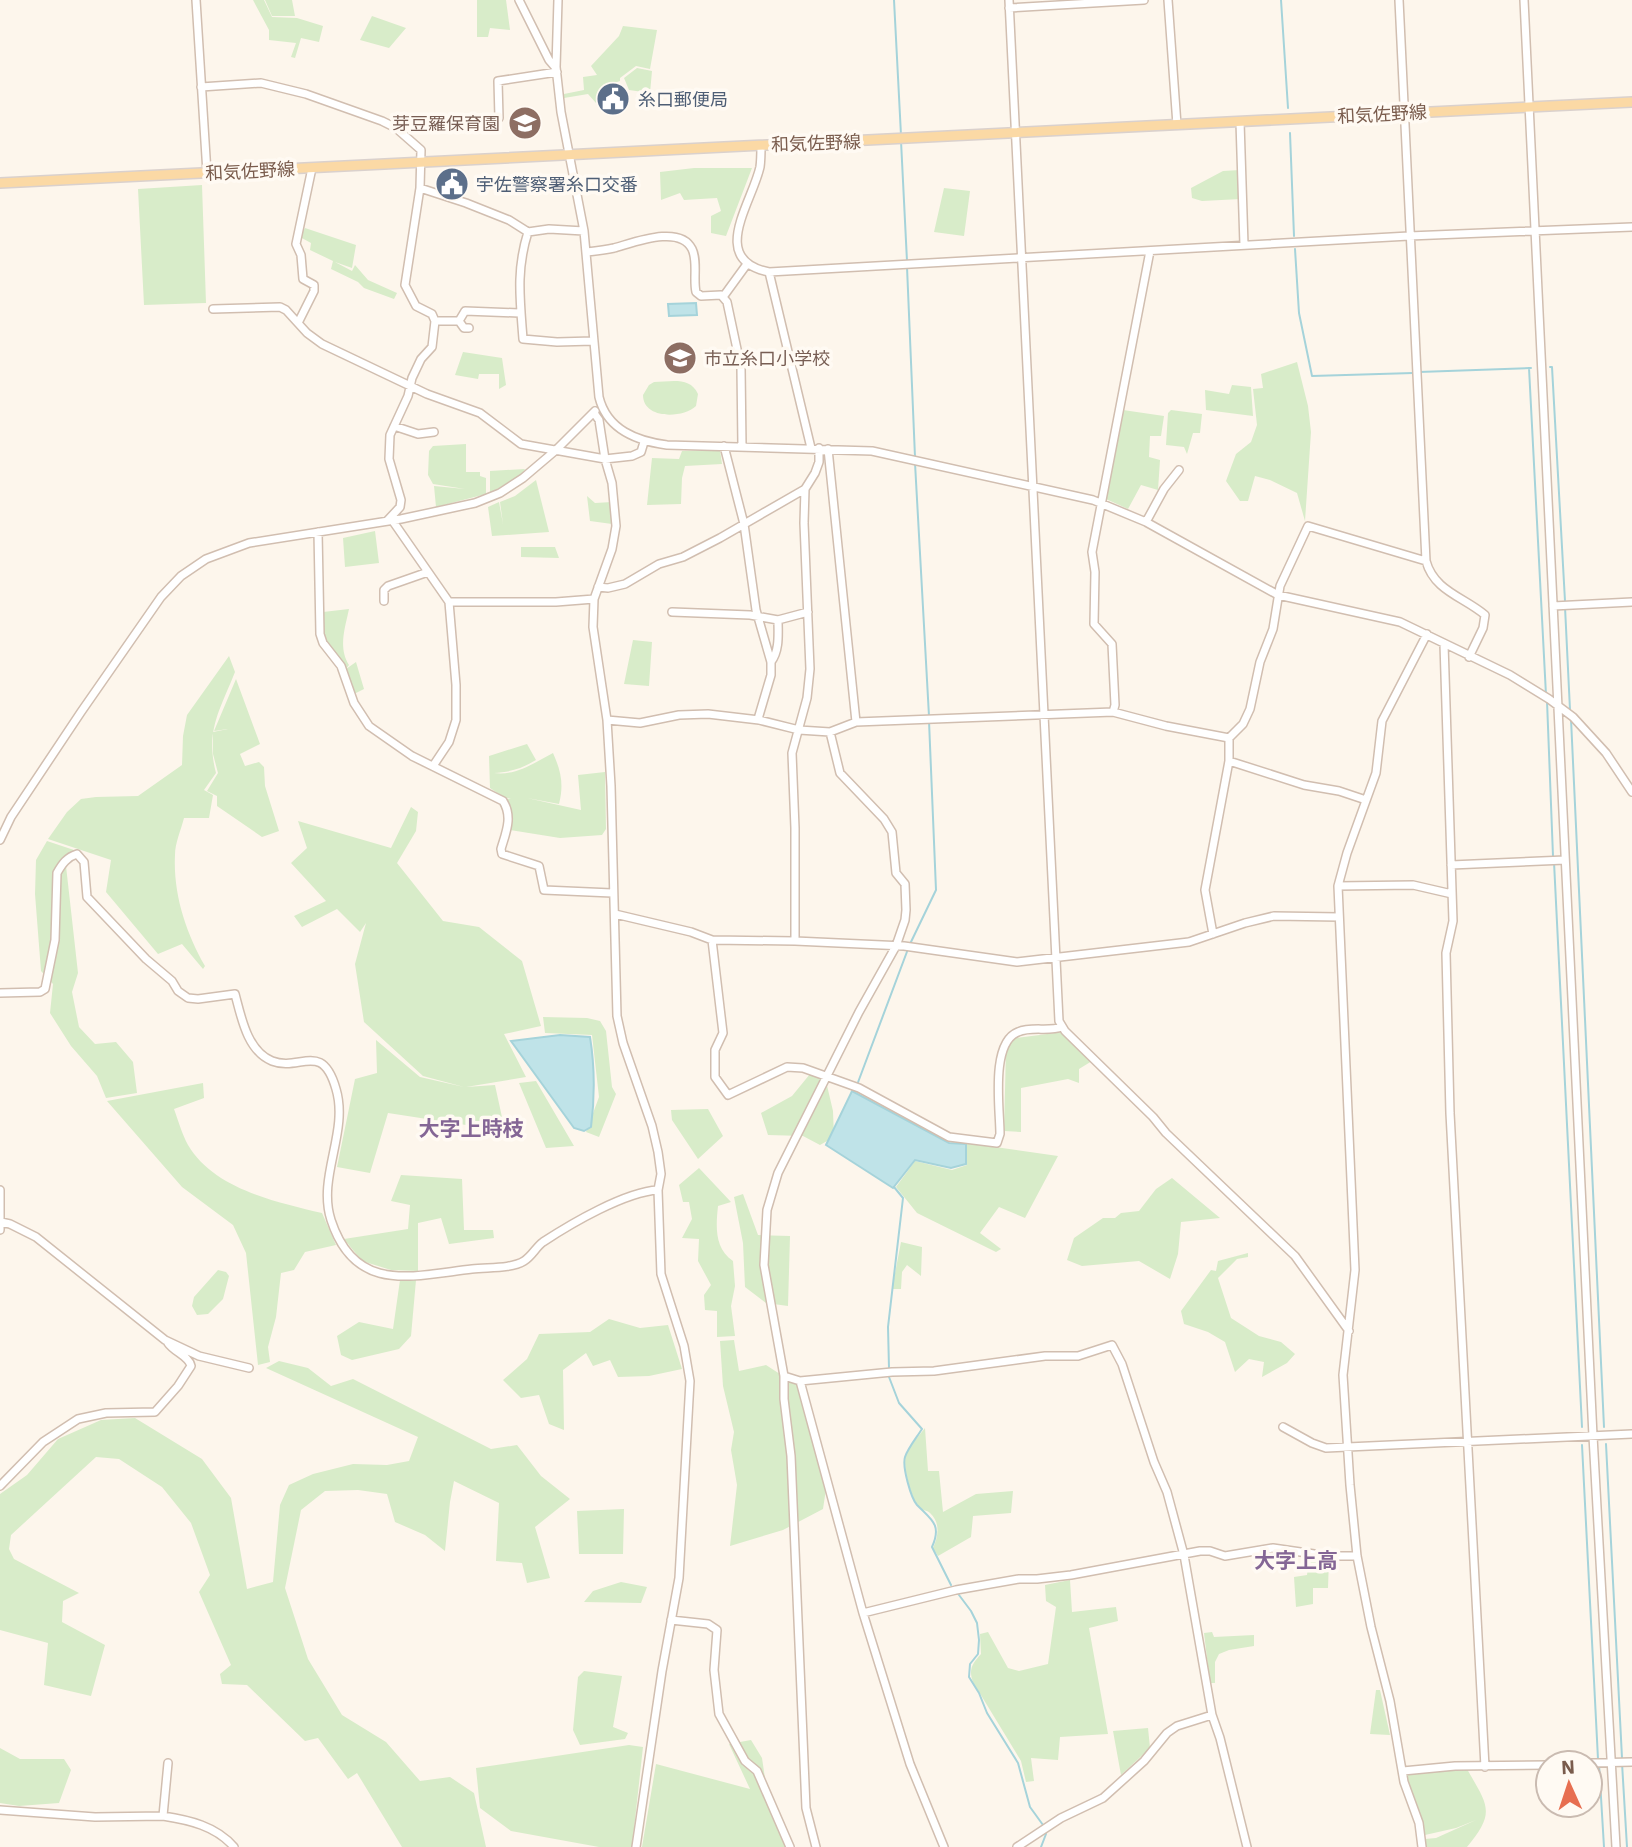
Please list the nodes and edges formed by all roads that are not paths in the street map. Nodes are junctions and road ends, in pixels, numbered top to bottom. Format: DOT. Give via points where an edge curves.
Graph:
graph roads {
  1 [pos="197,0"];
  2 [pos="519,0"];
  3 [pos="558,0"];
  4 [pos="1144,0"];
  5 [pos="1168,0"];
  6 [pos="1399,0"];
  7 [pos="1524,0"];
  8 [pos="1009,4"];
  9 [pos="556,70"];
  10 [pos="201,88"];
  11 [pos="1632,102"];
  12 [pos="1530,106"];
  13 [pos="1405,112"];
  14 [pos="499,118"];
  15 [pos="1240,122"];
  16 [pos="1177,125"];
  17 [pos="1017,134"];
  18 [pos="761,145"];
  19 [pos="568,155"];
  20 [pos="421,162"];
  21 [pos="312,168"];
  22 [pos="207,173"];
  23 [pos="0,183"];
  24 [pos="420,188"];
  25 [pos="1632,227"];
  26 [pos="584,231"];
  27 [pos="1534,231"];
  28 [pos="528,232"];
  29 [pos="1409,236"];
  30 [pos="1244,245"];
  31 [pos="1150,251"];
  32 [pos="587,252"];
  33 [pos="1023,258"];
  34 [pos="747,264"];
  35 [pos="769,272"];
  36 [pos="723,297"];
  37 [pos="213,309"];
  38 [pos="519,313"];
  39 [pos="435,321"];
  40 [pos="459,321"];
  41 [pos="298,323"];
  42 [pos="470,328"];
  43 [pos="593,341"];
  44 [pos="409,386"];
  45 [pos="600,405"];
  46 [pos="594,413"];
  47 [pos="394,426"];
  48 [pos="434,432"];
  49 [pos="645,442"];
  50 [pos="724,446"];
  51 [pos="743,446"];
  52 [pos="815,448"];
  53 [pos="828,449"];
  54 [pos="556,450"];
  55 [pos="605,460"];
  56 [pos="1179,470"];
  57 [pos="1033,487"];
  58 [pos="805,489"];
  59 [pos="1103,504"];
  60 [pos="390,521"];
  61 [pos="1146,522"];
  62 [pos="744,524"];
  63 [pos="318,533"];
  64 [pos="1426,561"];
  65 [pos="428,572"];
  66 [pos="598,587"];
  67 [pos="1278,595"];
  68 [pos="594,599"];
  69 [pos="384,601"];
  70 [pos="449,602"];
  71 [pos="1632,602"];
  72 [pos="1561,605"];
  73 [pos="672,612"];
  74 [pos="808,612"];
  75 [pos="757,616"];
  76 [pos="778,620"];
  77 [pos="1427,634"];
  78 [pos="1444,644"];
  79 [pos="1469,657"];
  80 [pos="771,662"];
  81 [pos="1558,705"];
  82 [pos="1113,712"];
  83 [pos="1045,714"];
  84 [pos="758,719"];
  85 [pos="607,720"];
  86 [pos="856,722"];
  87 [pos="799,730"];
  88 [pos="830,732"];
  89 [pos="1229,738"];
  90 [pos="1229,761"];
  91 [pos="433,766"];
  92 [pos="1632,792"];
  93 [pos="1366,800"];
  94 [pos="0,840"];
  95 [pos="1557,860"];
  96 [pos="1451,865"];
  97 [pos="1338,886"];
  98 [pos="612,893"];
  99 [pos="1452,894"];
  100 [pos="614,915"];
  101 [pos="1339,917"];
  102 [pos="1213,934"];
  103 [pos="712,940"];
  104 [pos="795,941"];
  105 [pos="904,946"];
  106 [pos="1056,957"];
  107 [pos="0,993"];
  108 [pos="1062,1027"];
  109 [pos="828,1076"];
  110 [pos="0,1190"];
  111 [pos="658,1190"];
  112 [pos="0,1226"];
  113 [pos="1349,1331"];
  114 [pos="166,1340"];
  115 [pos="248,1368"];
  116 [pos="784,1376"];
  117 [pos="800,1381"];
  118 [pos="1283,1427"];
  119 [pos="1632,1434"];
  120 [pos="1593,1436"];
  121 [pos="1468,1442"];
  122 [pos="1349,1448"];
  123 [pos="0,1486"];
  124 [pos="1184,1555"];
  125 [pos="1357,1556"];
  126 [pos="863,1613"];
  127 [pos="671,1620"];
  128 [pos="1212,1716"];
  129 [pos="1622,1762"];
  130 [pos="169,1763"];
  131 [pos="1604,1763"];
  132 [pos="1534,1765"];
  133 [pos="1485,1767"];
  134 [pos="1403,1771"];
  135 [pos="0,1810"];
  136 [pos="163,1816"];
  137 [pos="234,1847"];
  138 [pos="636,1847"];
  139 [pos="790,1847"];
  140 [pos="816,1847"];
  141 [pos="944,1847"];
  142 [pos="1017,1847"];
  143 [pos="1247,1847"];
  144 [pos="1422,1847"];
  145 [pos="1616,1847"];
  1 -- 10 [label="street"];
  2 -- 9 [label="street"];
  3 -- 9 [label="street"];
  4 -- 8 [label="street"];
  5 -- 16 [label="street"];
  6 -- 13 [label="street"];
  7 -- 12 [label="street"];
  8 -- 17 [label="street"];
  9 -- 14 [label="street" via="498,81"];
  9 -- 19 [label="street"];
  10 -- 20 [label="street" via="269,84 347,107 396,128 421,150"];
  10 -- 22 [label="street"];
  11 -- 12 [label="main road, 和気佐野線"];
  12 -- 13 [label="main road, 和気佐野線"];
  12 -- 27 [label="street"];
  13 -- 15 [label="main road, 和気佐野線"];
  13 -- 29 [label="street"];
  15 -- 16 [label="main road, 和気佐野線"];
  15 -- 30 [label="street"];
  16 -- 17 [label="main road, 和気佐野線"];
  17 -- 18 [label="main road, 和気佐野線"];
  17 -- 33 [label="street"];
  18 -- 19 [label="main road, 和気佐野線"];
  18 -- 34 [label="street" via="759,171 738,231 739,254"];
  19 -- 20 [label="main road, 和気佐野線"];
  19 -- 26 [label="street"];
  20 -- 21 [label="main road, 和気佐野線"];
  20 -- 24 [label="street"];
  21 -- 22 [label="main road, 和気佐野線"];
  21 -- 41 [label="street" via="296,244 303,279 314,285 314,291"];
  22 -- 23 [label="main road, 和気佐野線"];
  24 -- 28 [label="street" via="509,220"];
  24 -- 39 [label="street" via="405,285 416,306 432,314"];
  25 -- 27 [label="street"];
  26 -- 28 [label="street"];
  26 -- 32 [label="street"];
  27 -- 29 [label="street"];
  27 -- 72 [label="street"];
  28 -- 38 [label="street" via="520,264"];
  29 -- 30 [label="street"];
  29 -- 64 [label="street"];
  30 -- 31 [label="street"];
  31 -- 33 [label="street"];
  31 -- 59 [label="street"];
  32 -- 36 [label="street" via="645,238 682,239 694,253 696,292"];
  32 -- 43 [label="street"];
  33 -- 35 [label="street"];
  33 -- 57 [label="street"];
  34 -- 35 [label="street"];
  34 -- 36 [label="street"];
  35 -- 52 [label="street"];
  36 -- 51 [label="street" via="741,368"];
  37 -- 41 [label="street" via="275,306"];
  38 -- 40 [label="street" via="465,311"];
  38 -- 43 [label="street" via="523,338"];
  39 -- 40 [label="street"];
  39 -- 44 [label="street" via="432,347"];
  40 -- 42 [label="street"];
  41 -- 44 [label="street" via="322,344"];
  43 -- 45 [label="street"];
  44 -- 47 [label="street"];
  44 -- 54 [label="street" via="480,413 521,444"];
  45 -- 46 [label="street"];
  45 -- 49 [label="street" via="620,430"];
  46 -- 54 [label="street"];
  46 -- 55 [label="street"];
  47 -- 48 [label="street" via="418,434"];
  47 -- 60 [label="street" via="388,451 401,500"];
  49 -- 50 [label="street"];
  49 -- 55 [label="street" via="632,456"];
  50 -- 51 [label="street"];
  50 -- 62 [label="street"];
  51 -- 52 [label="street"];
  52 -- 53 [label="street"];
  52 -- 58 [label="street" via="819,462"];
  53 -- 57 [label="street" via="872,451"];
  53 -- 86 [label="street"];
  54 -- 55 [label="street"];
  54 -- 60 [label="street" via="500,493"];
  55 -- 66 [label="street" via="616,526"];
  56 -- 61 [label="street"];
  57 -- 59 [label="street"];
  57 -- 83 [label="street"];
  58 -- 62 [label="street"];
  58 -- 74 [label="street"];
  59 -- 61 [label="street"];
  59 -- 82 [label="street" via="1092,552 1094,624 1112,644"];
  60 -- 63 [label="street"];
  60 -- 65 [label="street"];
  61 -- 67 [label="street"];
  62 -- 66 [label="street" via="625,584"];
  62 -- 75 [label="street"];
  63 -- 91 [label="street" via="323,643 341,666 365,722"];
  63 -- 94 [label="street" via="227,550 181,576 161,597 81,712"];
  64 -- 67 [label="street" via="1308,526"];
  64 -- 79 [label="street" via="1446,591 1485,615"];
  65 -- 69 [label="street" via="388,586"];
  65 -- 70 [label="street"];
  66 -- 68 [label="street"];
  67 -- 77 [label="street" via="1400,622"];
  67 -- 89 [label="street" via="1250,709"];
  68 -- 70 [label="street"];
  68 -- 85 [label="street" via="593,627"];
  70 -- 91 [label="street" via="456,720 449,742"];
  71 -- 72 [label="street"];
  72 -- 81 [label="street"];
  73 -- 75 [label="street"];
  74 -- 76 [label="street"];
  74 -- 87 [label="street" via="810,669"];
  75 -- 76 [label="street"];
  75 -- 80 [label="street"];
  76 -- 80 [label="street" via="778,643"];
  77 -- 78 [label="street"];
  77 -- 93 [label="street" via="1382,721 1376,774"];
  78 -- 79 [label="street"];
  78 -- 96 [label="street"];
  79 -- 81 [label="street" via="1510,675"];
  80 -- 84 [label="street"];
  81 -- 92 [label="street" via="1606,753"];
  81 -- 95 [label="street"];
  82 -- 83 [label="street"];
  82 -- 89 [label="street"];
  83 -- 86 [label="street"];
  83 -- 106 [label="street"];
  84 -- 85 [label="street" via="708,714 640,723"];
  84 -- 87 [label="street"];
  85 -- 98 [label="street"];
  86 -- 88 [label="street"];
  87 -- 88 [label="street"];
  87 -- 104 [label="street" via="792,754"];
  88 -- 105 [label="street" via="840,773 891,832 897,873 905,884"];
  89 -- 90 [label="street"];
  90 -- 93 [label="street"];
  90 -- 102 [label="street" via="1205,890"];
  91 -- 98 [label="street" via="503,801 509,818 502,854 539,866 544,890"];
  93 -- 97 [label="street"];
  95 -- 96 [label="street"];
  95 -- 120 [label="street"];
  96 -- 99 [label="street"];
  97 -- 99 [label="street" via="1413,885"];
  97 -- 101 [label="street"];
  98 -- 100 [label="street"];
  99 -- 121 [label="street" via="1453,921 1446,953 1450,1113"];
  100 -- 103 [label="street"];
  100 -- 111 [label="street" via="617,1016 652,1126 661,1174"];
  101 -- 102 [label="street" via="1274,916"];
  101 -- 113 [label="street" via="1355,1270"];
  102 -- 106 [label="street" via="1189,942"];
  103 -- 104 [label="street"];
  103 -- 109 [label="street" via="723,1033 715,1051 715,1077 725,1093 787,1067"];
  104 -- 105 [label="street"];
  105 -- 106 [label="street" via="1017,962"];
  105 -- 109 [label="street" via="862,1006"];
  106 -- 108 [label="street"];
  107 -- 111 [label="street" via="45,989 55,940 57,873 77,854 85,862 87,897 178,991 198,999 235,993 248,1035 260,1051 272,1061 313,1060 327,1070 336,1088 339,1124 327,1196 330,1216 343,1247 372,1271 410,1277 524,1261 540,1244 611,1205"];
  108 -- 109 [label="street" via="1016,1032 1005,1044 1000,1056 997,1143 948,1137 856,1086"];
  108 -- 113 [label="street" via="1295,1256"];
  109 -- 116 [label="street" via="778,1173 765,1223 764,1265"];
  110 -- 112 [label="street"];
  111 -- 127 [label="street" via="661,1274 691,1381 682,1553"];
  112 -- 114 [label="street" via="10,1224 36,1237"];
  113 -- 122 [label="street" via="1343,1375"];
  114 -- 115 [label="street" via="199,1356"];
  114 -- 123 [label="street" via="191,1366 160,1409 78,1419 43,1442"];
  116 -- 117 [label="street"];
  116 -- 140 [label="street" via="806,1808"];
  117 -- 124 [label="street" via="1078,1356 1112,1345 1167,1492"];
  117 -- 126 [label="street"];
  118 -- 122 [label="street" via="1326,1448"];
  119 -- 120 [label="street"];
  120 -- 121 [label="street"];
  120 -- 129 [label="street"];
  121 -- 122 [label="street"];
  121 -- 133 [label="street"];
  122 -- 125 [label="street"];
  124 -- 125 [label="street" via="1210,1551 1225,1556 1273,1548"];
  124 -- 126 [label="street" via="1072,1575 1018,1578"];
  124 -- 128 [label="street"];
  125 -- 134 [label="street"];
  126 -- 141 [label="street" via="910,1764"];
  127 -- 138 [label="street"];
  127 -- 139 [label="street" via="708,1624 717,1630 714,1670 719,1714 745,1761 757,1771"];
  128 -- 142 [label="street" via="1177,1726 1103,1798"];
  128 -- 143 [label="street"];
  129 -- 131 [label="street"];
  129 -- 145 [label="street"];
  130 -- 136 [label="street"];
  132 -- 133 [label="street"];
  133 -- 134 [label="street"];
  134 -- 144 [label="street"];
  135 -- 136 [label="street" via="95,1817"];
  136 -- 137 [label="street" via="196,1823"];
}
